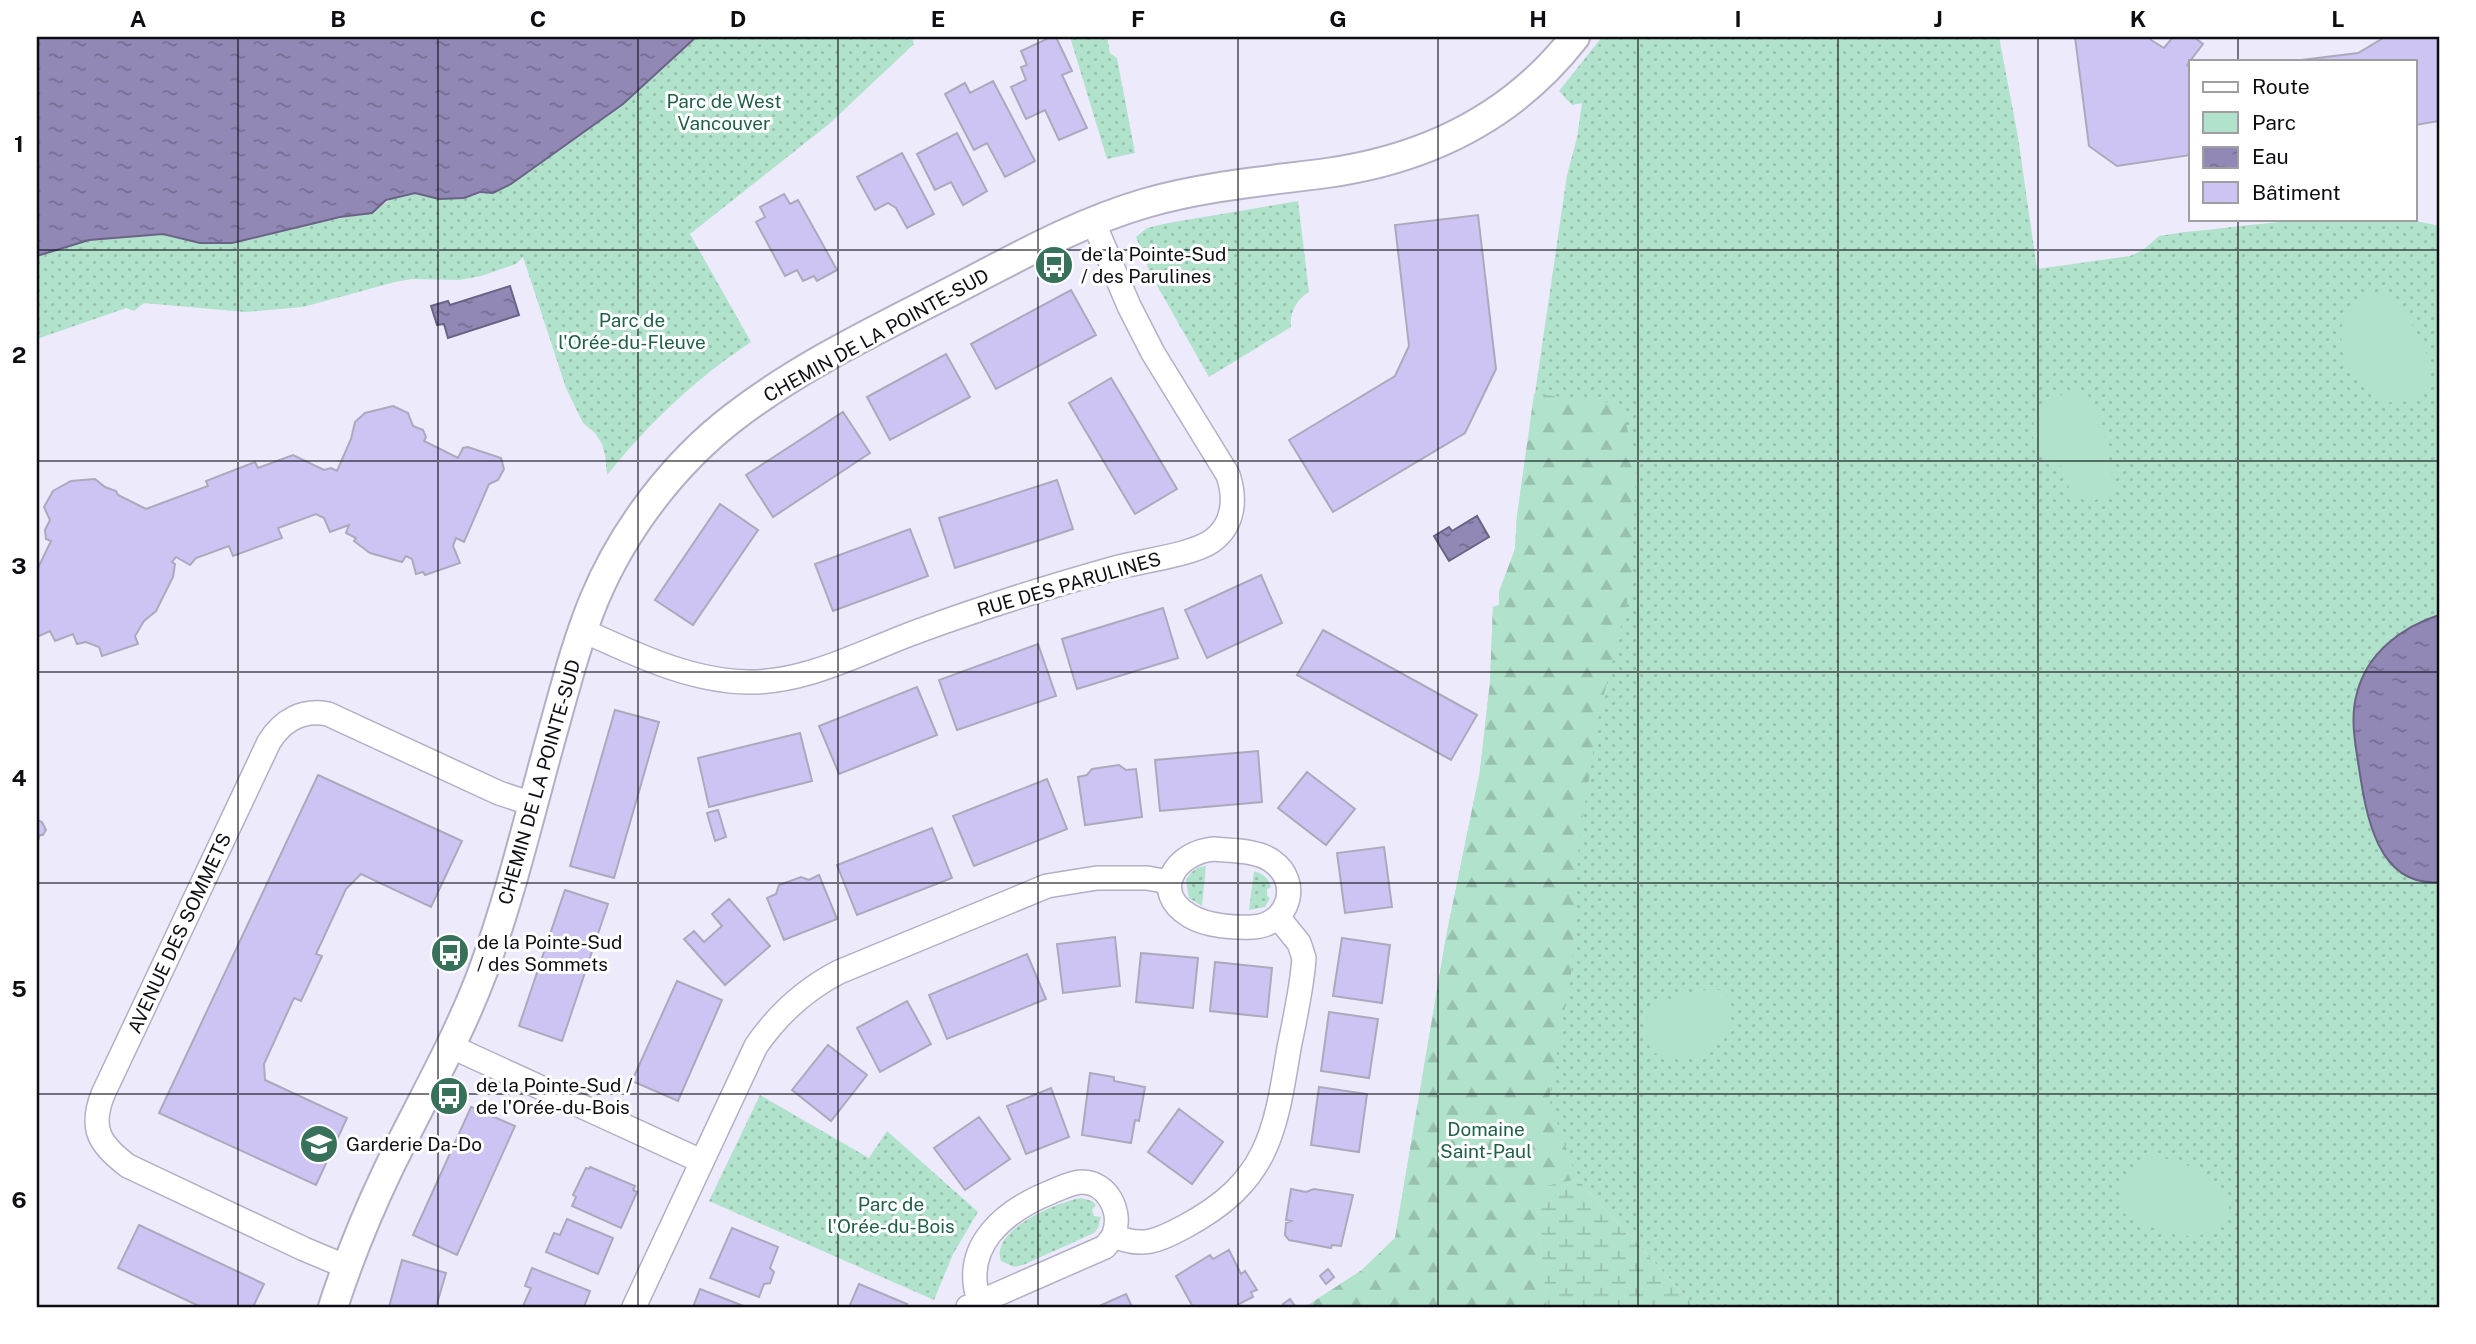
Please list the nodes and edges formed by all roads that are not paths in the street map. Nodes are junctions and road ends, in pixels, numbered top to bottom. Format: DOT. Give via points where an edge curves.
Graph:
graph roads {
  1 [pos="1575,37"];
  2 [pos="1093,221"];
  3 [pos="582,631"];
  4 [pos="532,804"];
  5 [pos="1170,881"];
  6 [pos="1278,917"];
  7 [pos="450,1046"];
  8 [pos="701,1161"];
  9 [pos="1114,1236"];
  10 [pos="347,1267"];
  11 [pos="974,1304"];
  12 [pos="333,1307"];
  13 [pos="634,1307"];
  1 -- 2 [label="street, CHEMIN DE LA POINTE-SUD" via="1501,109 1453,138 1415,153 1340,171 1181,195"];
  2 -- 3 [label="street, CHEMIN DE LA POINTE-SUD" via="873,332 779,385 730,420 670,479 639,519 600,587"];
  2 -- 3 [label="street, RUE DES PARULINES" via="1153,353 1228,475 1233,508 1213,540 1002,601 821,669 773,680 699,677"];
  3 -- 4 [label="street, CHEMIN DE LA POINTE-SUD"];
  4 -- 7 [label="street, CHEMIN DE LA POINTE-SUD" via="483,970"];
  4 -- 10 [label="street, AVENUE DES SOMMETS" via="328,714 305,713 283,724 269,742 103,1094 97,1129 108,1150 122,1161"];
  5 -- 6 [label="street" via="1177,905 1200,921 1251,928"];
  5 -- 6 [label="street" via="1182,860 1201,851 1263,856 1279,868 1288,887 1289,898"];
  5 -- 8 [label="street" via="1097,878 1047,886 820,982 782,1013 755,1046"];
  6 -- 9 [label="street" via="1299,943 1304,958 1279,1108 1268,1146 1238,1189 1188,1224 1147,1242 1130,1243"];
  7 -- 8 [label="street"];
  7 -- 10 [label="street, CHEMIN DE LA POINTE-SUD" via="386,1174"];
  8 -- 13 [label="street"];
  9 -- 11 [label="street" via="1093,1254"];
  9 -- 11 [label="street" via="1112,1200 1094,1184 1081,1182 1043,1195 1006,1215 985,1240 973,1274"];
  10 -- 12 [label="street, CHEMIN DE LA POINTE-SUD"];
}
